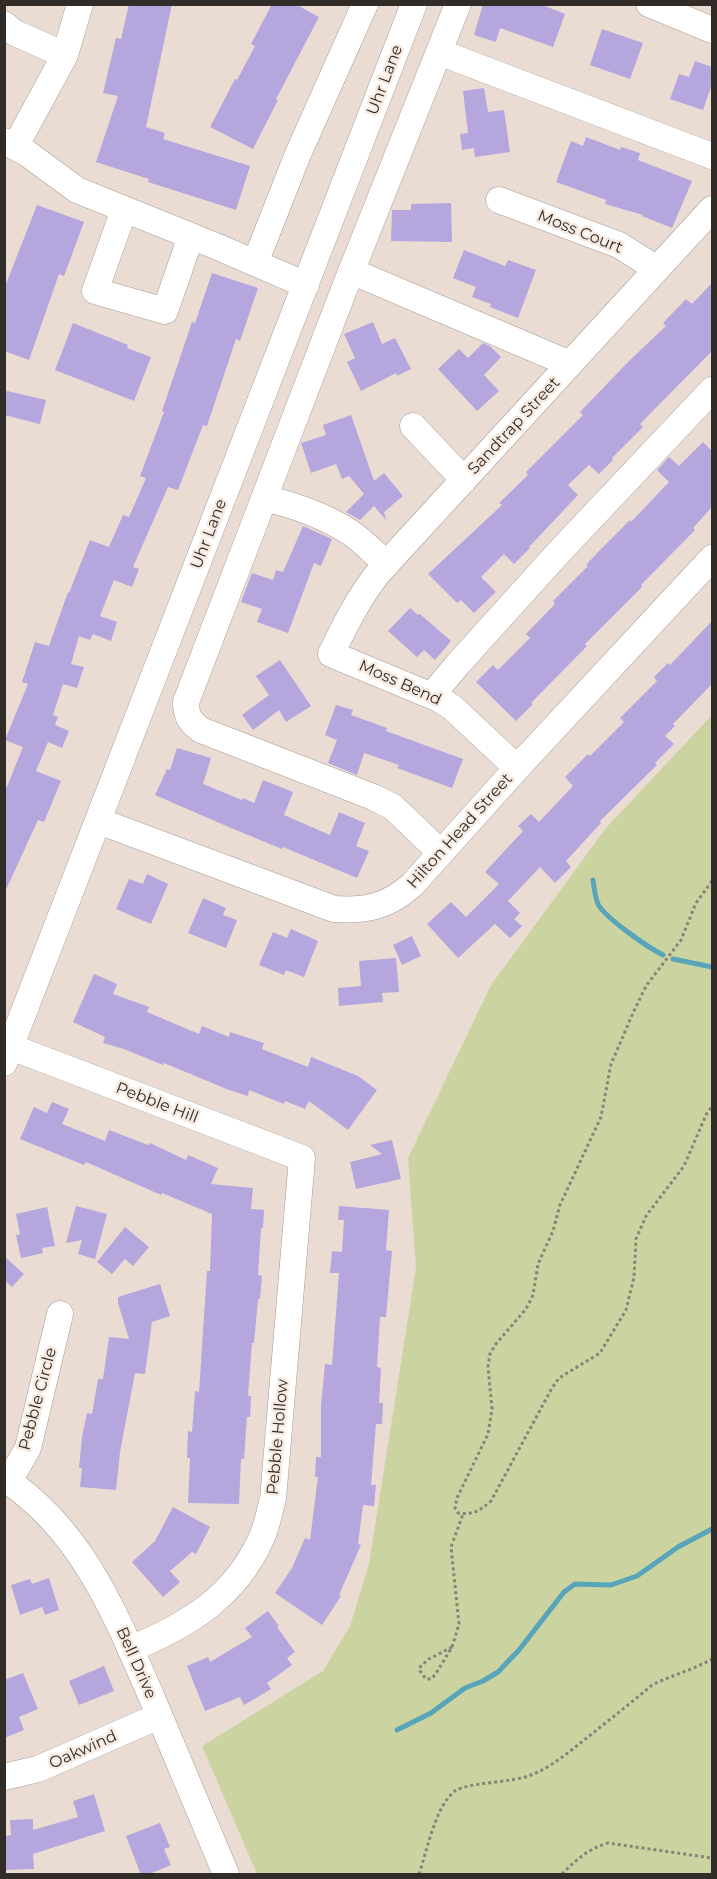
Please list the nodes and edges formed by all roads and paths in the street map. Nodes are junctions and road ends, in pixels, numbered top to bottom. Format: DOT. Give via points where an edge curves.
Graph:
graph roads {
  1 [pos="80,4"];
  2 [pos="365,4"];
  3 [pos="414,4"];
  4 [pos="458,4"];
  5 [pos="649,4"];
  6 [pos="705,19"];
  7 [pos="4,24"];
  8 [pos="439,52"];
  9 [pos="65,55"];
  10 [pos="10,144"];
  11 [pos="712,156"];
  12 [pos="499,200"];
  13 [pos="712,209"];
  14 [pos="124,210"];
  15 [pos="191,236"];
  16 [pos="255,263"];
  17 [pos="657,269"];
  18 [pos="351,272"];
  19 [pos="306,285"];
  20 [pos="570,364"];
  21 [pos="712,390"];
  22 [pos="413,426"];
  23 [pos="464,480"];
  24 [pos="265,499"];
  25 [pos="712,558"];
  26 [pos="387,564"];
  27 [pos="331,654"];
  28 [pos="432,696"];
  29 [pos="517,768"];
  30 [pos="99,821"];
  31 [pos="441,853"];
  32 [pos="712,881"];
  33 [pos="8,1055"];
  34 [pos="712,1106"];
  35 [pos="302,1158"];
  36 [pos="60,1314"];
  37 [pos="9,1488"];
  38 [pos="463,1514"];
  39 [pos="452,1647"];
  40 [pos="130,1649"];
  41 [pos="712,1659"];
  42 [pos="159,1716"];
  43 [pos="4,1777"];
  44 [pos="712,1858"];
  45 [pos="226,1875"];
  46 [pos="419,1875"];
  47 [pos="562,1875"];
  1 -- 9 [label="street"];
  2 -- 16 [label="street" via="298,154"];
  3 -- 19 [label="street, Uhr Lane"];
  4 -- 8 [label="street"];
  5 -- 6 [label="street"];
  7 -- 9 [label="street" via="15,33"];
  8 -- 11 [label="street"];
  8 -- 18 [label="street"];
  9 -- 10 [label="street"];
  10 -- 14 [label="street" via="77,190"];
  12 -- 17 [label="street, Moss Court" via="619,246"];
  13 -- 17 [label="street, Sandtrap Street"];
  14 -- 15 [label="street"];
  14 -- 15 [label="street" via="95,291 165,311"];
  15 -- 16 [label="street"];
  16 -- 19 [label="street"];
  17 -- 20 [label="street, Sandtrap Street"];
  18 -- 20 [label="street"];
  18 -- 24 [label="street"];
  19 -- 30 [label="street, Uhr Lane"];
  20 -- 23 [label="street, Sandtrap Street"];
  21 -- 28 [label="street" via="560,551"];
  22 -- 23 [label="street"];
  23 -- 26 [label="street, Sandtrap Street"];
  24 -- 26 [label="street" via="287,503 352,533"];
  24 -- 31 [label="street" via="186,702 190,723 393,807"];
  25 -- 29 [label="street, Hilton Head Street"];
  26 -- 27 [label="street, Sandtrap Street" via="365,589"];
  27 -- 28 [label="street, Moss Bend"];
  28 -- 29 [label="street, Moss Bend" via="453,708"];
  29 -- 31 [label="street, Hilton Head Street"];
  30 -- 31 [label="street, Hilton Head Street" via="334,909 356,911 380,906 412,885"];
  30 -- 33 [label="street, Uhr Lane"];
  32 -- 38 [label="path" via="696,903 681,940 646,986 633,1013 611,1064 601,1117 560,1205 538,1264 533,1295 490,1354 492,1409 488,1434 457,1498 455,1508"];
  33 -- 35 [label="street, Pebble Hill"];
  34 -- 38 [label="path" via="684,1166 646,1216 636,1239 634,1277 626,1310 600,1353 559,1378 490,1501 479,1511"];
  35 -- 40 [label="street, Pebble Hollow" via="273,1499 262,1538 243,1570 209,1606 181,1626"];
  36 -- 37 [label="street, Pebble Circle" via="28,1448"];
  37 -- 40 [label="street, Bell Drive" via="54,1521 74,1546 96,1577"];
  38 -- 39 [label="path" via="451,1547 459,1624"];
  39 -- 39 [label="path" via="435,1676 423,1677 419,1668"];
  40 -- 42 [label="street, Bell Drive"];
  41 -- 46 [label="path" via="652,1685 558,1761 533,1775 456,1791 438,1815"];
  42 -- 43 [label="street, Oakwind" via="38,1769"];
  42 -- 45 [label="street, Bell Drive"];
  44 -- 47 [label="path" via="608,1843 576,1859"];
}
